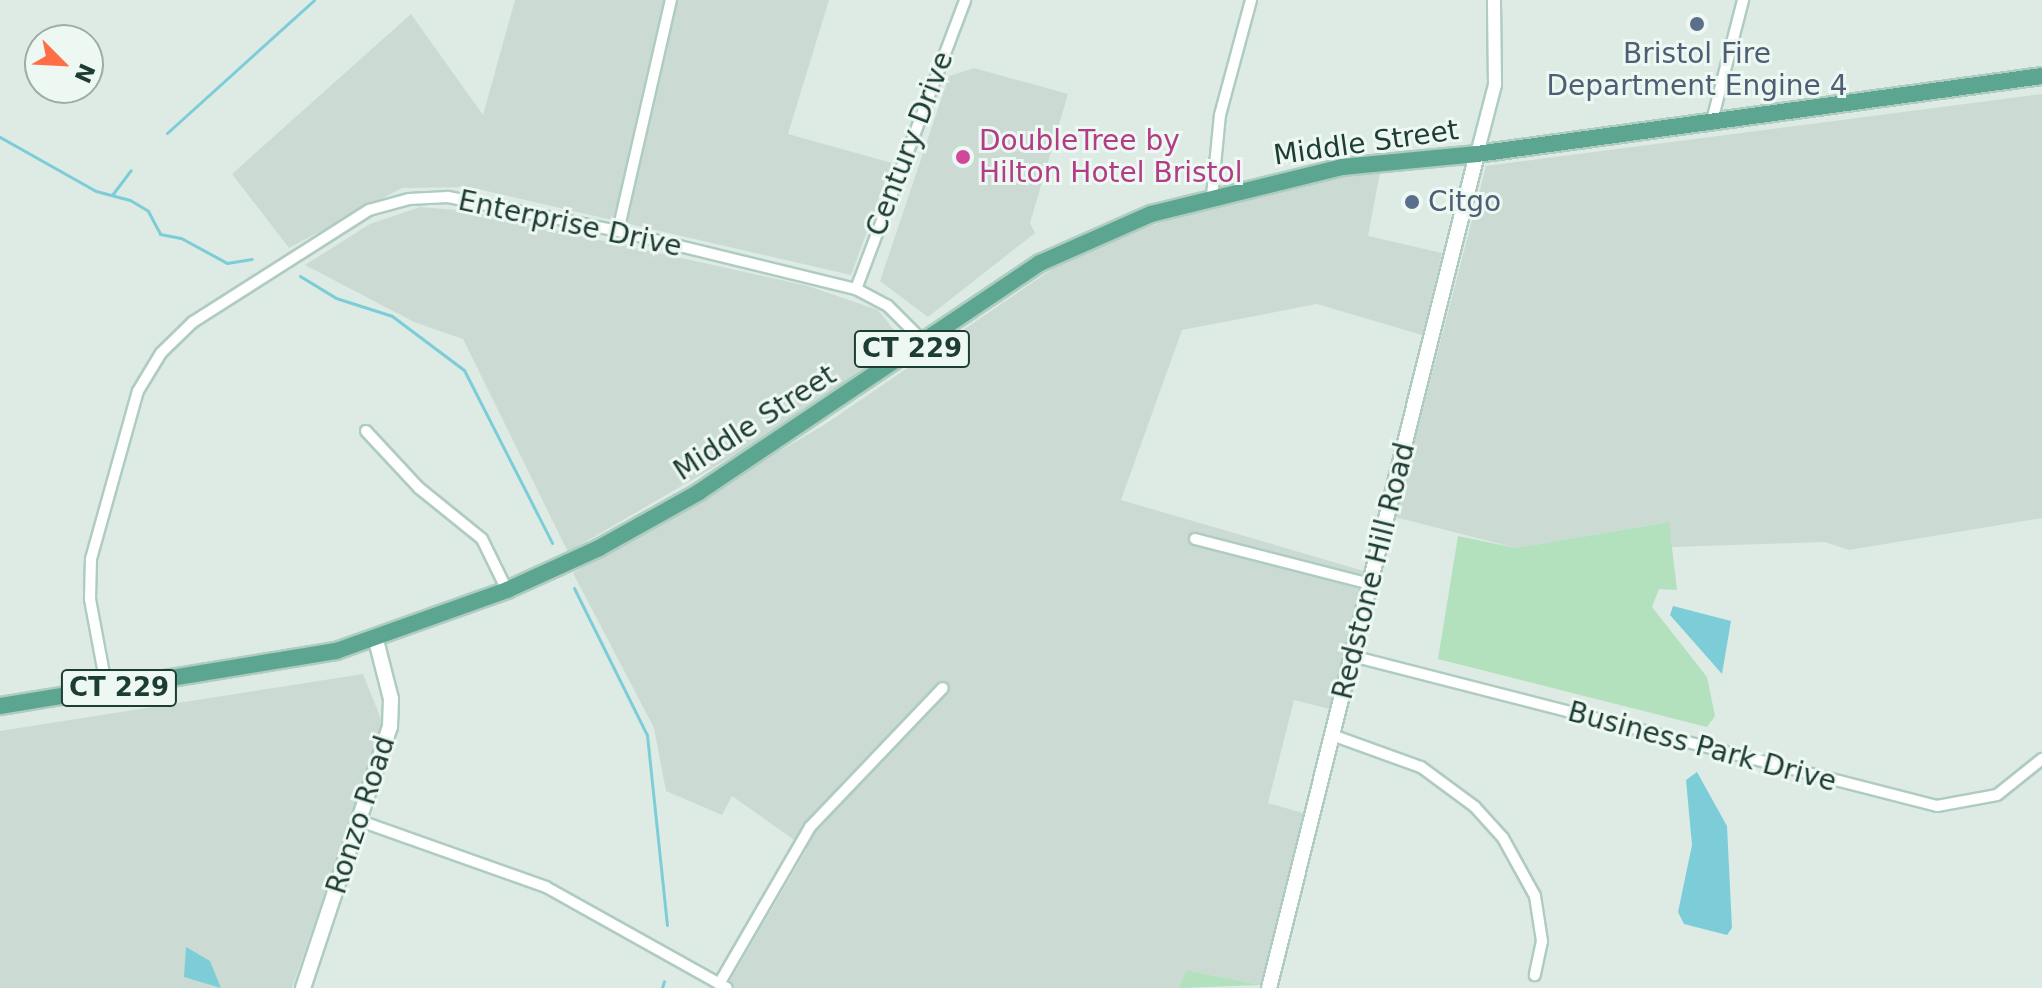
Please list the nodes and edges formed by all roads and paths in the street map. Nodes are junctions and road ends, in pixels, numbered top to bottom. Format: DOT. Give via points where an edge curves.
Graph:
graph roads {
  1 [pos="671,0"];
  2 [pos="965,0"];
  3 [pos="1251,0"];
  4 [pos="1494,0"];
  5 [pos="1743,0"];
  6 [pos="2042,76"];
  7 [pos="1712,121"];
  8 [pos="1477,154"];
  9 [pos="1212,196"];
  10 [pos="618,231"];
  11 [pos="856,289"];
  12 [pos="923,341"];
  13 [pos="366,431"];
  14 [pos="1195,539"];
  15 [pos="1370,584"];
  16 [pos="507,590"];
  17 [pos="376,640"];
  18 [pos="1352,656"];
  19 [pos="943,688"];
  20 [pos="107,690"];
  21 [pos="0,706"];
  22 [pos="1332,735"];
  23 [pos="2042,759"];
  24 [pos="360,821"];
  25 [pos="1535,975"];
  26 [pos="723,986"];
  27 [pos="303,988"];
  28 [pos="1269,988"];
  1 -- 10 [label="street"];
  2 -- 11 [label="street, Century Drive"];
  3 -- 9 [label="street" via="1220,115"];
  4 -- 8 [label="street" via="1495,85"];
  5 -- 7 [label="street"];
  6 -- 7 [label="main road, Middle Street / CT 229"];
  7 -- 8 [label="main road, Middle Street / CT 229"];
  8 -- 9 [label="main road, Middle Street / CT 229" via="1314,172"];
  8 -- 15 [label="main road, Redstone Hill Road"];
  9 -- 12 [label="main road, Middle Street / CT 229" via="1070,246"];
  10 -- 11 [label="street, Enterprise Drive"];
  10 -- 20 [label="street, Enterprise Drive" via="482,202 409,199 369,210 329,231 176,337 149,371 130,409 91,559 90,599"];
  11 -- 12 [label="street, Enterprise Drive" via="888,306"];
  12 -- 16 [label="main road, Middle Street / CT 229" via="677,505"];
  13 -- 16 [label="street" via="419,488 482,539"];
  14 -- 15 [label="street"];
  15 -- 18 [label="main road, Redstone Hill Road"];
  16 -- 17 [label="main road, Middle Street / CT 229"];
  17 -- 20 [label="main road, Middle Street / CT 229" via="287,661"];
  17 -- 24 [label="main road, Ronzo Road" via="392,712"];
  18 -- 22 [label="main road, Redstone Hill Road"];
  18 -- 23 [label="street, Business Park Drive" via="1927,804 1963,804 1997,795"];
  19 -- 26 [label="street" via="810,827"];
  20 -- 21 [label="main road, Middle Street / CT 229"];
  22 -- 25 [label="street" via="1421,767 1475,807 1503,838 1535,896 1542,941"];
  22 -- 28 [label="main road, Redstone Hill Road"];
  24 -- 26 [label="street" via="546,887"];
  24 -- 27 [label="main road, Ronzo Road"];
}
